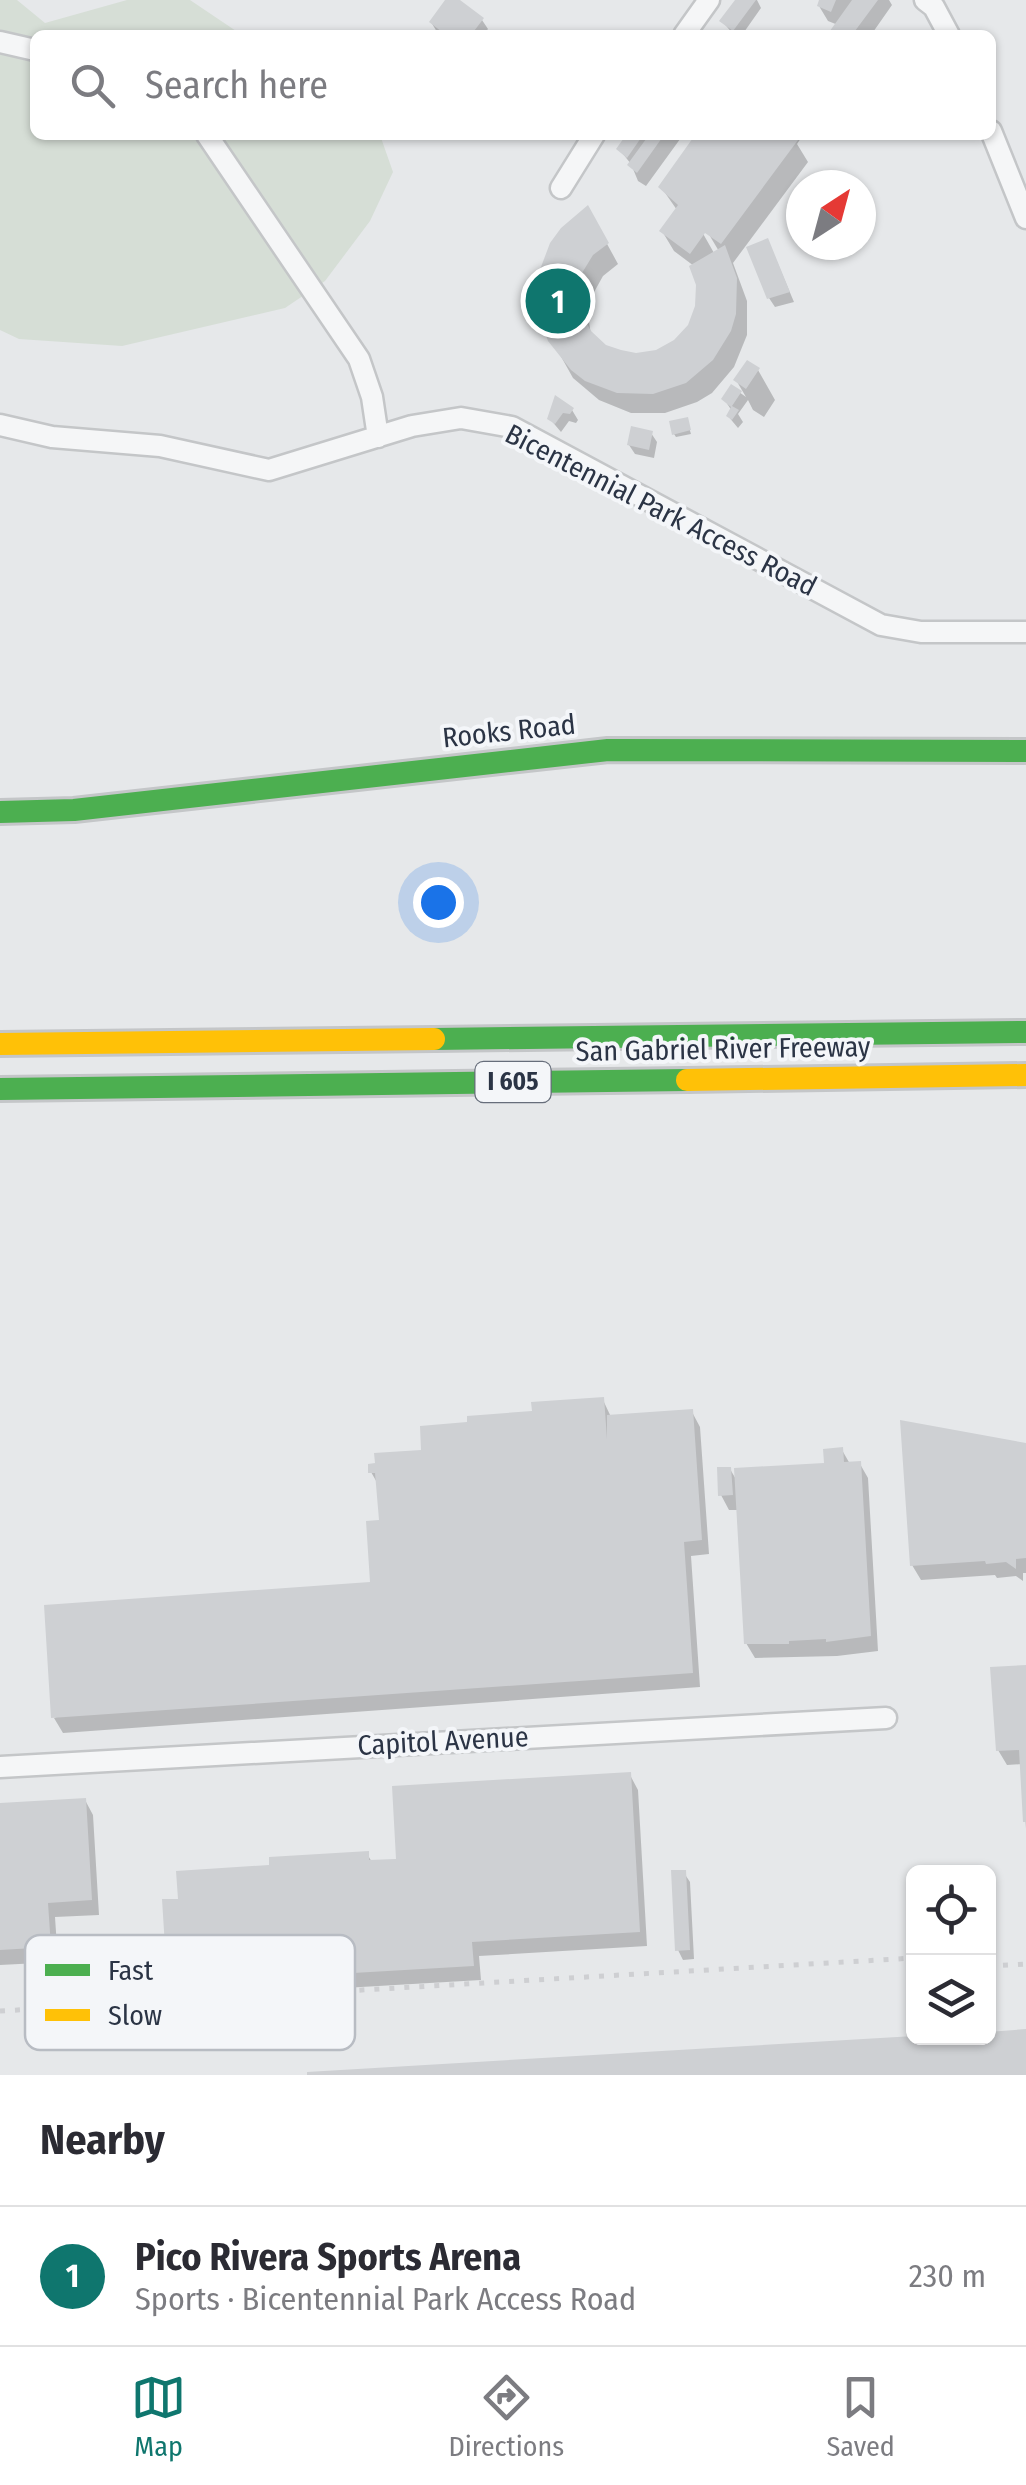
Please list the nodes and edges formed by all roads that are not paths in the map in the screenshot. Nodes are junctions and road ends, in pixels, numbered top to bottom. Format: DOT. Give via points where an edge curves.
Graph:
graph roads {
  1 [pos="709,0"];
  2 [pos="926,0"];
  3 [pos="688,30"];
  4 [pos="946,30"];
  5 [pos="0,42"];
  6 [pos="30,49"];
  7 [pos="209,140"];
  8 [pos="591,140"];
  9 [pos="995,140"];
  10 [pos="561,188"];
  11 [pos="1026,218"];
  12 [pos="0,425"];
  13 [pos="378,436"];
  14 [pos="1026,632"];
  15 [pos="1026,751"];
  16 [pos="0,812"];
  17 [pos="1026,1010"];
  18 [pos="0,1021"];
  19 [pos="1026,1032"];
  20 [pos="0,1044"];
  21 [pos="1026,1055"];
  22 [pos="0,1068"];
  23 [pos="1026,1075"];
  24 [pos="0,1089"];
  25 [pos="886,1718"];
  26 [pos="0,1766"];
  1 -- 3 [label="street"];
  2 -- 4 [label="street"];
  5 -- 6 [label="street"];
  7 -- 13 [label="street" via="359,359"];
  8 -- 10 [label="street"];
  9 -- 11 [label="street"];
  12 -- 13 [label="street, Bicentennial Park Access Road" via="52,437 160,446 269,470"];
  13 -- 14 [label="street, Bicentennial Park Access Road" via="461,418 512,427 881,625 921,632"];
  15 -- 16 [label="main road, Rooks Road" via="608,750 74,810"];
  17 -- 18 [label="main road, San Gabriel River Freeway"];
  19 -- 20 [label="main road"];
  21 -- 22 [label="main road"];
  23 -- 24 [label="main road, San Gabriel River Freeway / I 605"];
  25 -- 26 [label="street, Capitol Avenue"];
}
